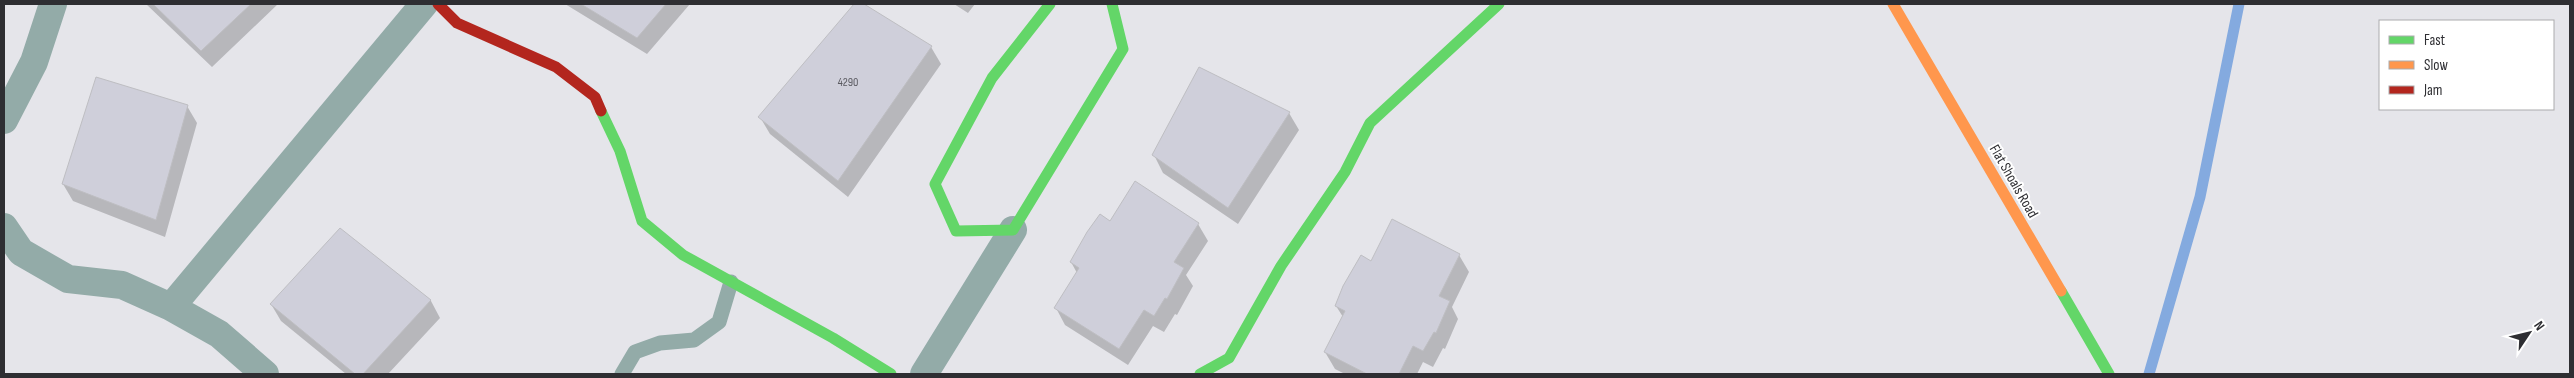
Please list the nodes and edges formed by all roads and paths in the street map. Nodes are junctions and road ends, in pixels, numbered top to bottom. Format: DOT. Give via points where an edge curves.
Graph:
graph roads {
  1 [pos="53,4"];
  2 [pos="424,4"];
  3 [pos="438,4"];
  4 [pos="1050,4"];
  5 [pos="1112,4"];
  6 [pos="1499,4"];
  7 [pos="1894,4"];
  8 [pos="4,120"];
  9 [pos="4,227"];
  10 [pos="1013,230"];
  11 [pos="731,282"];
  12 [pos="172,307"];
  13 [pos="265,374"];
  14 [pos="622,374"];
  15 [pos="891,374"];
  16 [pos="924,374"];
  17 [pos="1200,374"];
  18 [pos="2109,374"];
  1 -- 8 [label="street" via="34,62"];
  2 -- 12 [label="street"];
  3 -- 11 [label="street" via="457,24 556,68 595,96 620,151 642,221 683,255"];
  4 -- 10 [label="street" via="992,78 935,184 956,230"];
  5 -- 10 [label="street" via="1123,49"];
  6 -- 17 [label="street" via="1370,123 1345,172 1282,266 1229,358"];
  7 -- 18 [label="street, Flat Shoals Road"];
  9 -- 12 [label="street" via="22,252 68,279 122,285"];
  10 -- 16 [label="street"];
  11 -- 14 [label="lane" via="719,322 694,340 660,342 635,352"];
  11 -- 15 [label="street"];
  12 -- 13 [label="street" via="219,334"];
}
